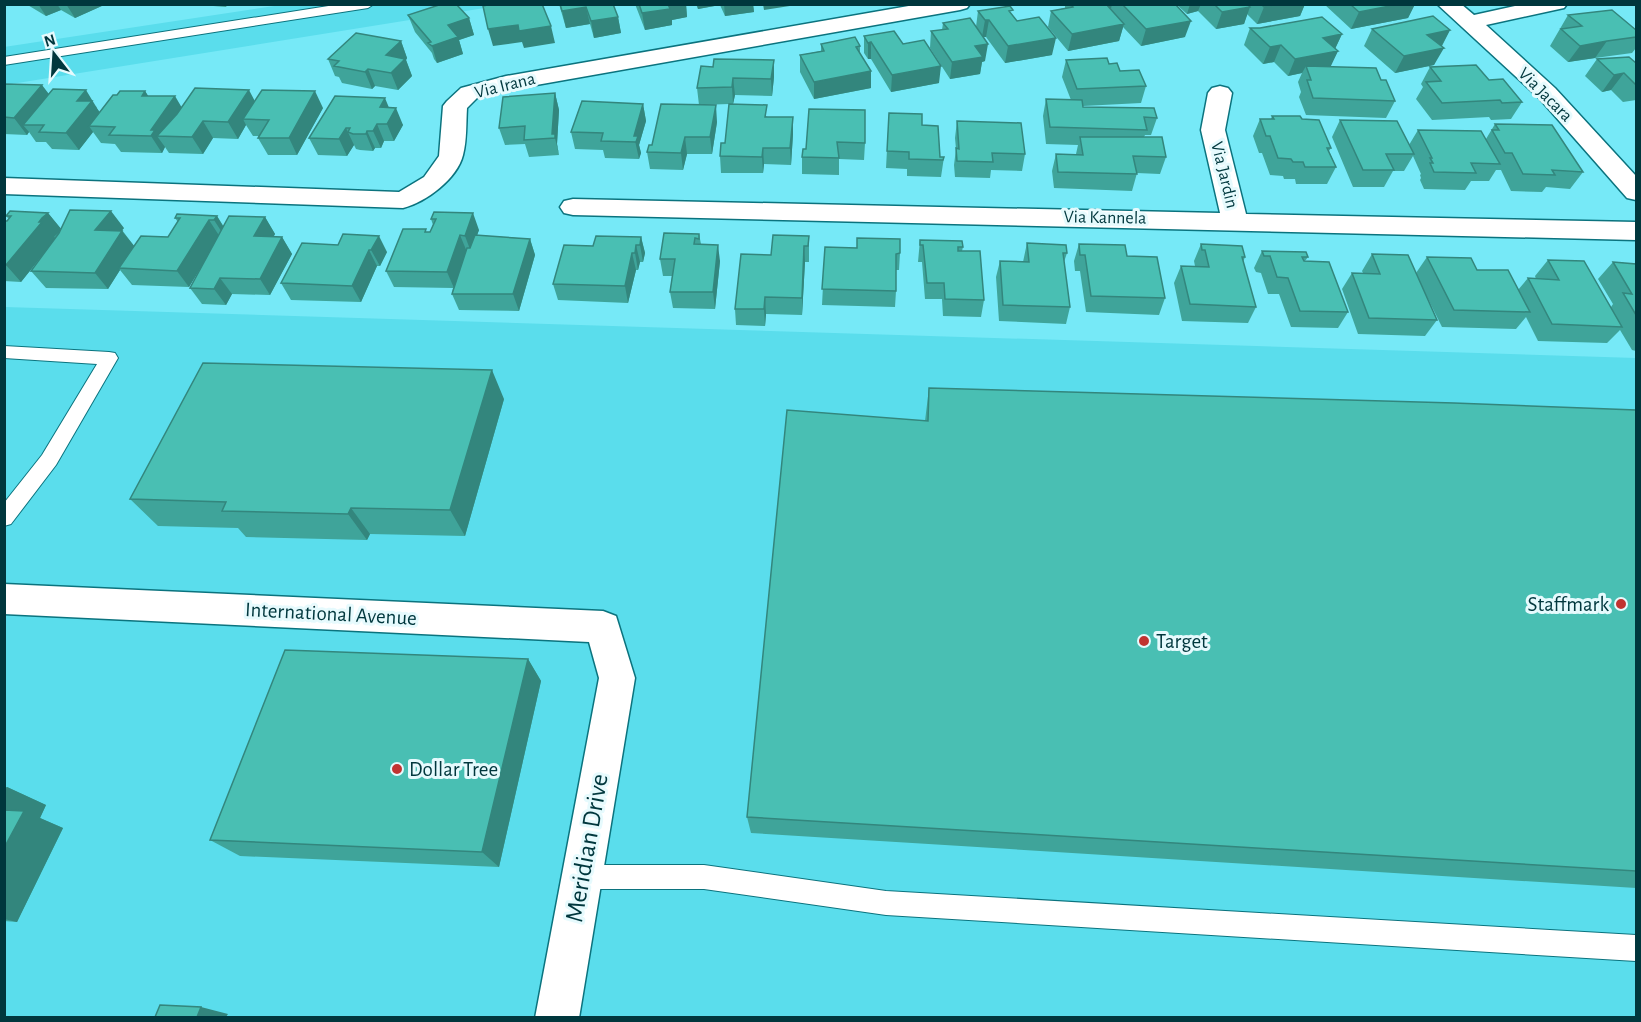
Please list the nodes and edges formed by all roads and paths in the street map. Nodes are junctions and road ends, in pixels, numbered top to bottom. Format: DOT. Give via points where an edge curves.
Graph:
graph roads {
  1 [pos="369,4"];
  2 [pos="960,4"];
  3 [pos="1447,4"];
  4 [pos="1557,4"];
  5 [pos="1470,22"];
  6 [pos="4,61"];
  7 [pos="1220,93"];
  8 [pos="4,186"];
  9 [pos="1636,192"];
  10 [pos="573,207"];
  11 [pos="1235,221"];
  12 [pos="1636,231"];
  13 [pos="4,352"];
  14 [pos="4,518"];
  15 [pos="4,599"];
  16 [pos="617,678"];
  17 [pos="582,877"];
  18 [pos="1636,948"];
  19 [pos="557,1017"];
  1 -- 6 [label="lane"];
  2 -- 8 [label="street, Via Irana" via="506,83 470,93 455,106 451,156 433,183 403,200"];
  3 -- 5 [label="street, Via Jacara"];
  4 -- 5 [label="street"];
  5 -- 9 [label="street, Via Jacara" via="1553,100"];
  7 -- 11 [label="street, Via Jardin" via="1213,130"];
  10 -- 11 [label="street, Via Kannela"];
  11 -- 12 [label="street, Via Kannela"];
  13 -- 14 [label="lane" via="109,358 49,460"];
  15 -- 16 [label="street, International Avenue" via="603,627"];
  16 -- 17 [label="street, Meridian Drive"];
  17 -- 18 [label="lane" via="704,877 886,903"];
  17 -- 19 [label="street, Meridian Drive"];
}
